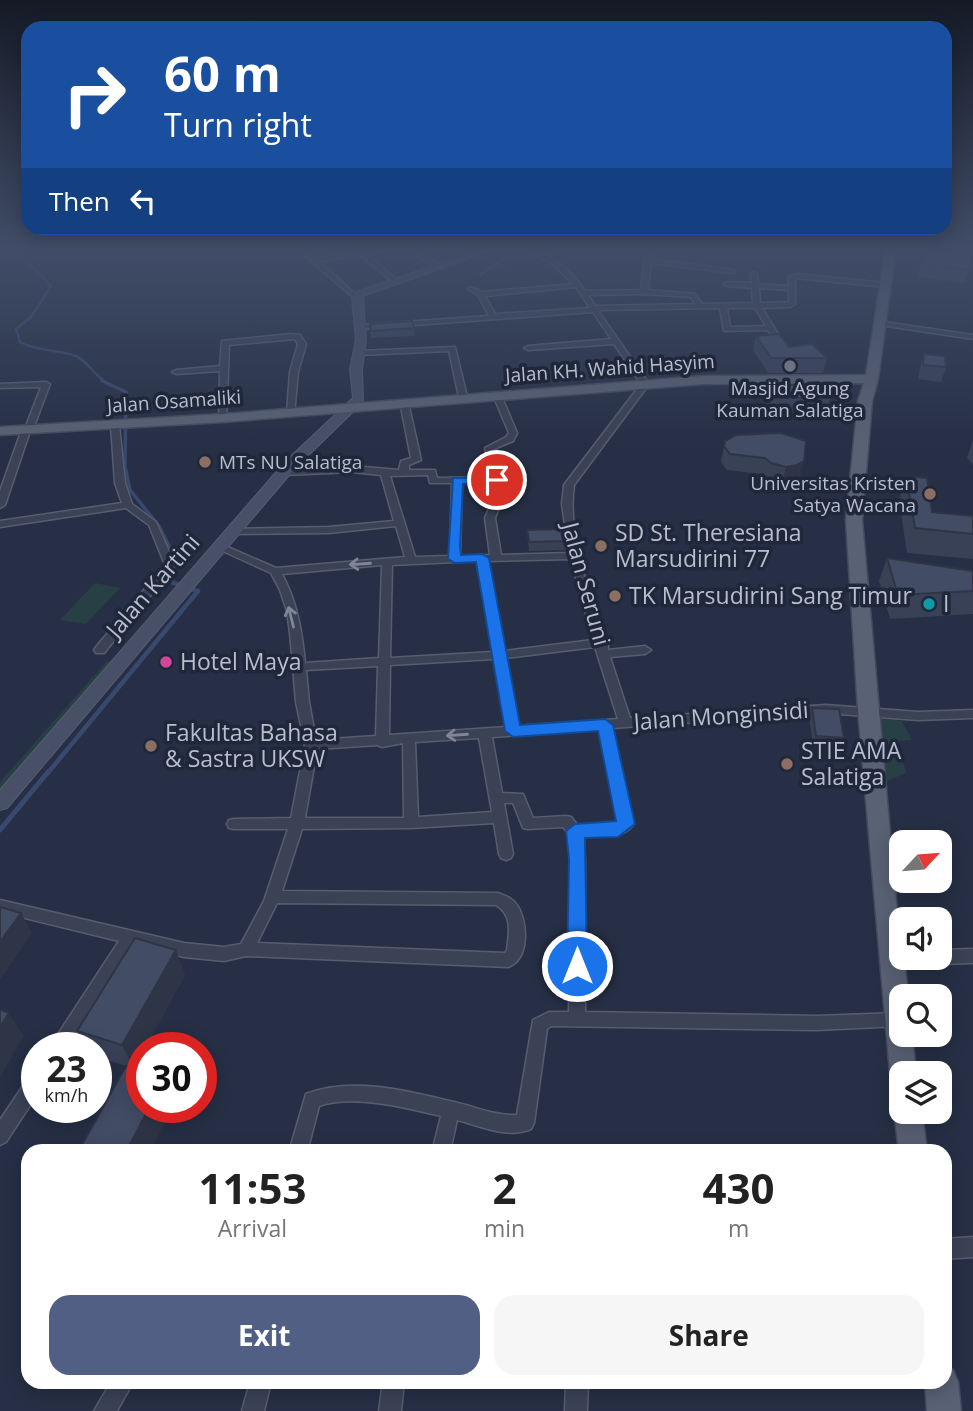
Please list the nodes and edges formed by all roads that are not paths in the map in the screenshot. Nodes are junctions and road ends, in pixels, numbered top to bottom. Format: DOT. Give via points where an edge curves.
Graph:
graph roads {
  1 [pos="358,313"];
  2 [pos="492,313"];
  3 [pos="540,313"];
  4 [pos="599,313"];
  5 [pos="724,313"];
  6 [pos="761,313"];
  7 [pos="882,313"];
  8 [pos="494,316"];
  9 [pos="880,323"];
  10 [pos="360,327"];
  11 [pos="769,328"];
  12 [pos="973,337"];
  13 [pos="617,341"];
  14 [pos="527,348"];
  15 [pos="360,353"];
  16 [pos="789,357"];
  17 [pos="223,368"];
  18 [pos="177,372"];
  19 [pos="872,379"];
  20 [pos="645,384"];
  21 [pos="0,386"];
  22 [pos="497,395"];
  23 [pos="463,397"];
  24 [pos="404,402"];
  25 [pos="351,407"];
  26 [pos="291,412"];
  27 [pos="223,418"];
  28 [pos="121,425"];
  29 [pos="28,429"];
  30 [pos="0,431"];
  31 [pos="284,472"];
  32 [pos="404,472"];
  33 [pos="385,473"];
  34 [pos="457,480"];
  35 [pos="497,480"];
  36 [pos="0,505"];
  37 [pos="128,505"];
  38 [pos="401,523"];
  39 [pos="0,524"];
  40 [pos="232,532"];
  41 [pos="219,547"];
  42 [pos="575,556"];
  43 [pos="482,558"];
  44 [pos="496,558"];
  45 [pos="455,559"];
  46 [pos="411,560"];
  47 [pos="387,562"];
  48 [pos="275,571"];
  49 [pos="603,649"];
  50 [pos="100,650"];
  51 [pos="645,650"];
  52 [pos="499,655"];
  53 [pos="384,660"];
  54 [pos="299,667"];
  55 [pos="868,710"];
  56 [pos="973,714"];
  57 [pos="626,723"];
  58 [pos="605,725"];
  59 [pos="513,731"];
  60 [pos="485,733"];
  61 [pos="409,738"];
  62 [pos="382,742"];
  63 [pos="311,745"];
  64 [pos="496,798"];
  65 [pos="0,803"];
  66 [pos="499,817"];
  67 [pos="411,823"];
  68 [pos="234,824"];
  69 [pos="297,824"];
  70 [pos="575,831"];
  71 [pos="506,854"];
  72 [pos="274,897"];
  73 [pos="0,906"];
  74 [pos="889,910"];
  75 [pos="130,937"];
  76 [pos="246,949"];
  77 [pos="973,956"];
  78 [pos="952,957"];
  79 [pos="577,1019"];
  80 [pos="889,1020"];
  81 [pos="68,1032"];
  82 [pos="21,1104"];
  83 [pos="451,1110"];
  84 [pos="910,1124"];
  85 [pos="0,1136"];
  86 [pos="300,1144"];
  87 [pos="443,1144"];
  88 [pos="912,1144"];
  89 [pos="973,1247"];
  90 [pos="952,1249"];
  91 [pos="119,1389"];
  92 [pos="259,1389"];
  93 [pos="393,1389"];
  94 [pos="577,1389"];
  95 [pos="942,1389"];
  96 [pos="105,1411"];
  97 [pos="253,1411"];
  98 [pos="390,1411"];
  99 [pos="576,1411"];
  100 [pos="944,1411"];
  1 -- 10 [label="main road"];
  2 -- 8 [label="street"];
  3 -- 8 [label="street"];
  4 -- 13 [label="street"];
  5 -- 11 [label="street" via="727,329"];
  6 -- 11 [label="street"];
  7 -- 9 [label="main road"];
  8 -- 10 [label="street"];
  9 -- 12 [label="street"];
  9 -- 19 [label="main road"];
  10 -- 15 [label="main road"];
  11 -- 16 [label="street"];
  13 -- 14 [label="street"];
  13 -- 20 [label="street"];
  15 -- 23 [label="street" via="449,348 454,351"];
  15 -- 25 [label="main road" via="356,369 361,395"];
  17 -- 18 [label="street"];
  17 -- 26 [label="street" via="225,344 298,337 302,344 293,372"];
  17 -- 27 [label="street"];
  19 -- 20 [label="main road, Jalan KH. Wahid Hasyim"];
  19 -- 55 [label="main road" via="865,401 854,520"];
  20 -- 22 [label="main road, Jalan KH. Wahid Hasyim"];
  20 -- 42 [label="street, Jalan Seruni" via="565,494"];
  21 -- 29 [label="street" via="46,384"];
  22 -- 23 [label="main road, Jalan KH. Wahid Hasyim"];
  22 -- 35 [label="street" via="513,433 489,448"];
  23 -- 24 [label="main road, Jalan KH. Wahid Hasyim"];
  24 -- 25 [label="main road, Jalan KH. Wahid Hasyim"];
  24 -- 32 [label="street" via="416,460 404,463"];
  25 -- 26 [label="main road, Jalan Osamaliki"];
  25 -- 31 [label="main road, Jalan Kartini"];
  26 -- 27 [label="main road, Jalan Osamaliki"];
  27 -- 28 [label="main road, Jalan Osamaliki"];
  28 -- 29 [label="main road, Jalan Osamaliki"];
  28 -- 37 [label="street" via="120,483"];
  29 -- 30 [label="main road, Jalan Osamaliki"];
  29 -- 36 [label="street"];
  31 -- 33 [label="street" via="352,469"];
  31 -- 40 [label="main road, Jalan Kartini"];
  32 -- 33 [label="street"];
  32 -- 34 [label="street" via="432,472 433,481"];
  33 -- 38 [label="street"];
  34 -- 35 [label="street"];
  34 -- 45 [label="street"];
  35 -- 44 [label="street" via="499,498 490,518"];
  37 -- 39 [label="street"];
  37 -- 50 [label="street" via="153,524 170,565"];
  38 -- 40 [label="street"];
  38 -- 46 [label="street"];
  40 -- 41 [label="main road, Jalan Kartini"];
  41 -- 48 [label="street"];
  41 -- 65 [label="main road, Jalan Kartini"];
  42 -- 44 [label="street"];
  42 -- 49 [label="street, Jalan Seruni"];
  43 -- 44 [label="street"];
  43 -- 45 [label="street"];
  43 -- 52 [label="street"];
  45 -- 46 [label="street"];
  46 -- 47 [label="street"];
  47 -- 48 [label="street, one-way"];
  47 -- 53 [label="street"];
  54 -- 48 [label="street, one-way" via="294,625"];
  49 -- 51 [label="street"];
  49 -- 52 [label="street"];
  49 -- 57 [label="street, Jalan Seruni"];
  52 -- 53 [label="street"];
  52 -- 59 [label="street"];
  53 -- 54 [label="street"];
  53 -- 62 [label="street"];
  54 -- 63 [label="street"];
  55 -- 56 [label="street, Jalan Monginsidi" via="918,716"];
  55 -- 57 [label="street, Jalan Monginsidi"];
  55 -- 74 [label="main road"];
  57 -- 58 [label="street, Jalan Monginsidi"];
  58 -- 59 [label="street, Jalan Monginsidi"];
  58 -- 70 [label="street" via="626,825 617,830"];
  59 -- 60 [label="street, Jalan Monginsidi"];
  60 -- 61 [label="street, Jalan Monginsidi, one-way"];
  60 -- 64 [label="street"];
  61 -- 62 [label="street, Jalan Monginsidi"];
  61 -- 67 [label="street"];
  62 -- 63 [label="street, Jalan Monginsidi"];
  63 -- 69 [label="street"];
  64 -- 66 [label="street"];
  64 -- 70 [label="street" via="518,798 528,824 566,821"];
  66 -- 67 [label="street"];
  66 -- 71 [label="street"];
  67 -- 69 [label="street"];
  68 -- 69 [label="street"];
  69 -- 72 [label="street"];
  70 -- 79 [label="street"];
  72 -- 76 [label="street"];
  72 -- 76 [label="street" via="498,900 514,912 515,953 508,960"];
  73 -- 75 [label="street"];
  75 -- 76 [label="street" via="214,953"];
  75 -- 81 [label="street"];
  77 -- 78 [label="street"];
  79 -- 80 [label="street"];
  79 -- 83 [label="street" via="549,1019 540,1025 525,1123 493,1121"];
  82 -- 85 [label="street"];
  83 -- 86 [label="street" via="344,1093 320,1094 312,1100"];
  83 -- 87 [label="street"];
  84 -- 88 [label="main road"];
  89 -- 90 [label="street"];
  91 -- 96 [label="street"];
  92 -- 97 [label="street"];
  93 -- 98 [label="street"];
  94 -- 99 [label="street"];
  95 -- 100 [label="main road"];
}
